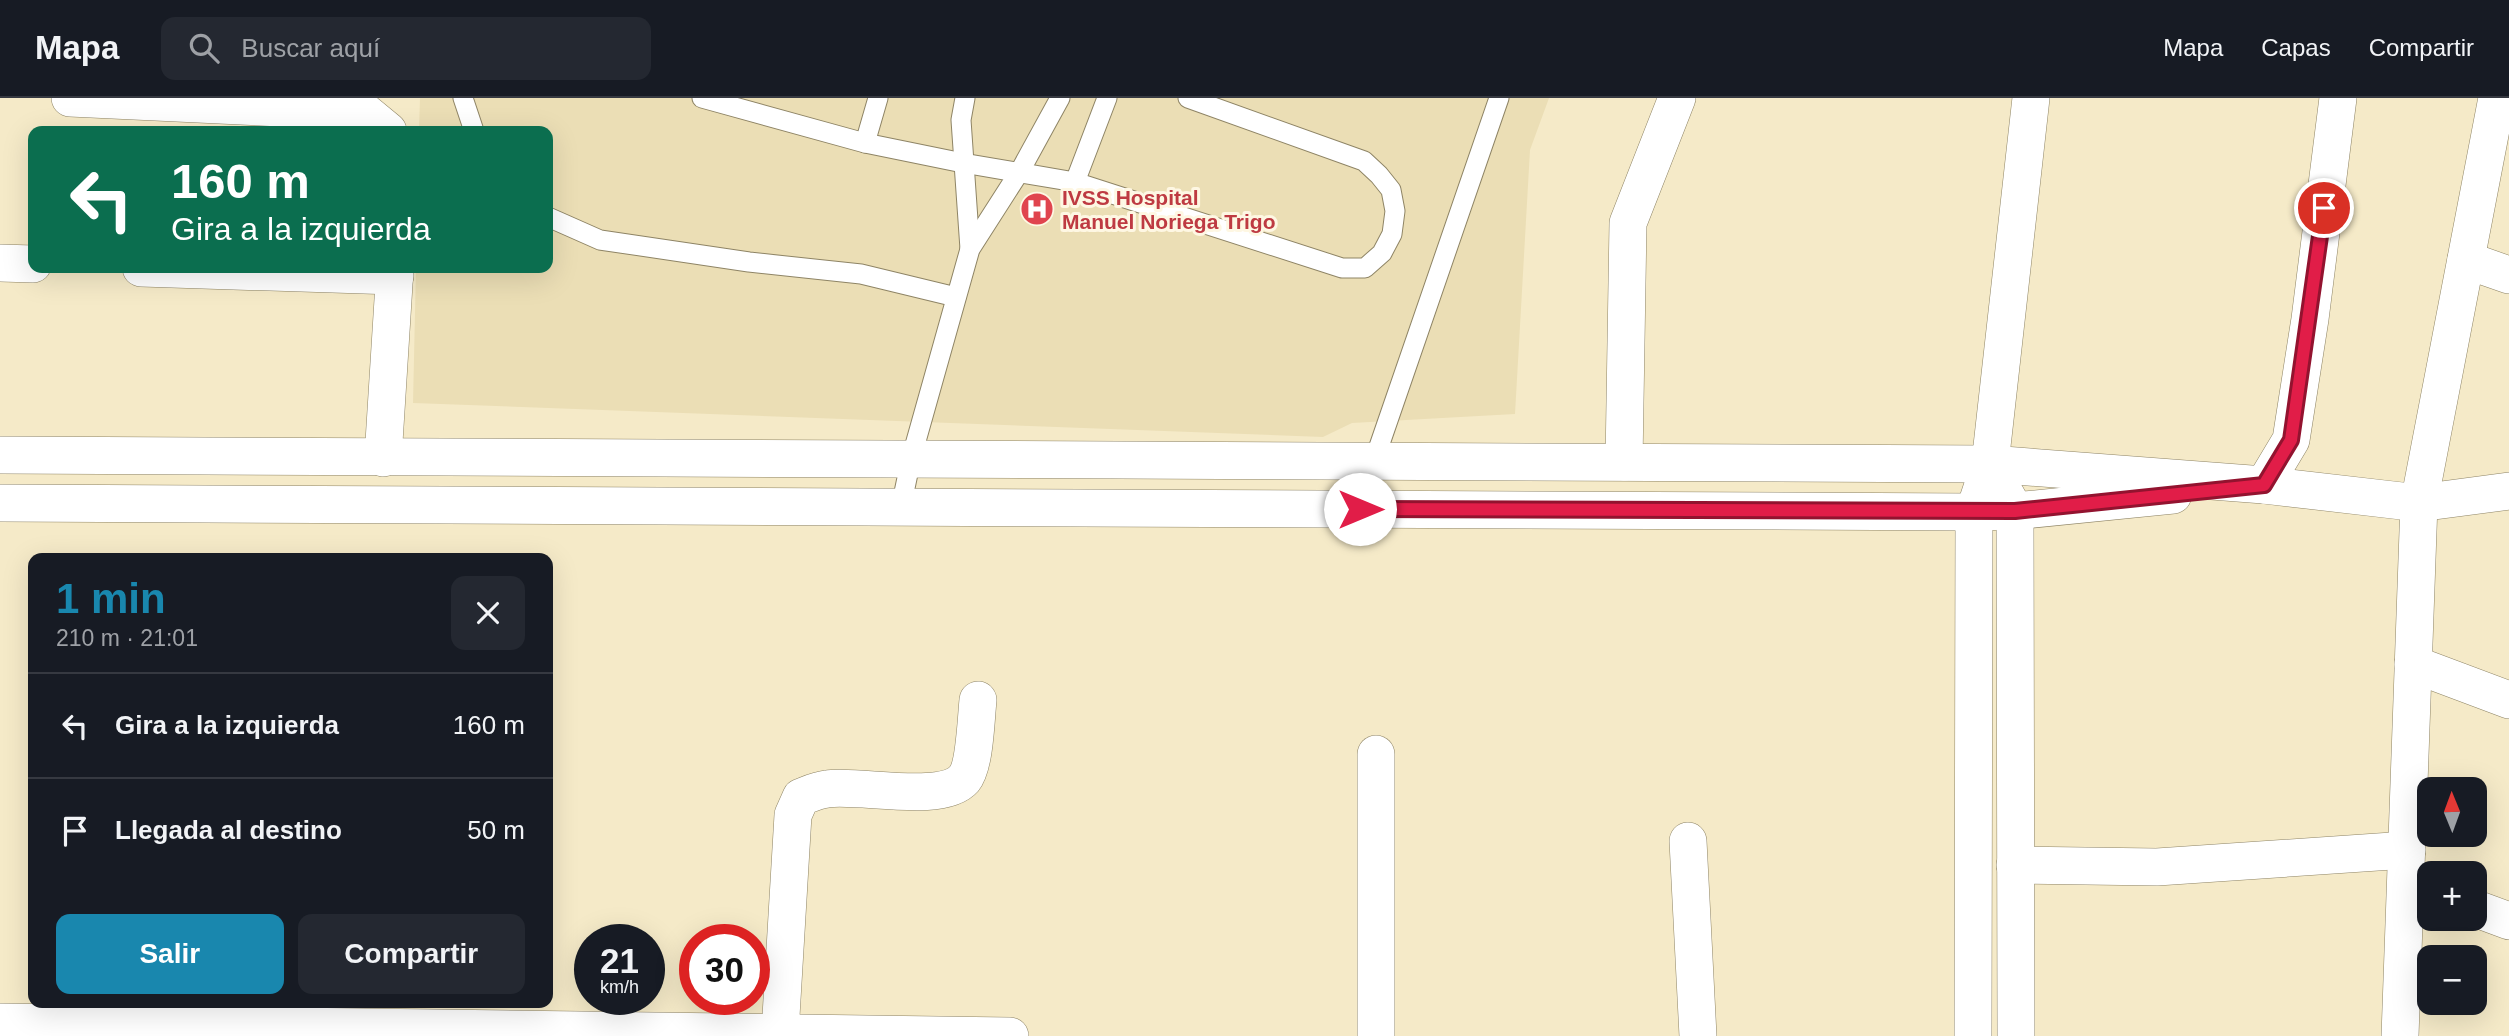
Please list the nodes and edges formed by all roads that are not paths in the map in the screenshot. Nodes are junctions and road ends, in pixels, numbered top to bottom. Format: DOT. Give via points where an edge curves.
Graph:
graph roads {
  1 [pos="69,98"];
  2 [pos="463,98"];
  3 [pos="702,98"];
  4 [pos="878,98"];
  5 [pos="965,98"];
  6 [pos="1060,98"];
  7 [pos="1107,98"];
  8 [pos="1188,98"];
  9 [pos="1499,98"];
  10 [pos="1677,98"];
  11 [pos="2031,98"];
  12 [pos="2338,98"];
  13 [pos="2497,98"];
  14 [pos="382,126"];
  15 [pos="472,126"];
  16 [pos="865,142"];
  17 [pos="963,163"];
  18 [pos="1020,172"];
  19 [pos="1075,181"];
  20 [pos="553,219"];
  21 [pos="970,248"];
  22 [pos="2466,260"];
  23 [pos="0,263"];
  24 [pos="28,264"];
  25 [pos="395,273"];
  26 [pos="2509,275"];
  27 [pos="956,298"];
  28 [pos="0,455"];
  29 [pos="383,458"];
  30 [pos="911,459"];
  31 [pos="1374,461"];
  32 [pos="1624,463"];
  33 [pos="1990,464"];
  34 [pos="2264,485"];
  35 [pos="2509,491"];
  36 [pos="0,503"];
  37 [pos="2419,503"];
  38 [pos="901,507"];
  39 [pos="1360,509"];
  40 [pos="2015,511"];
  41 [pos="1974,512"];
  42 [pos="2413,664"];
  43 [pos="978,700"];
  44 [pos="2509,701"];
  45 [pos="1376,754"];
  46 [pos="1688,841"];
  47 [pos="2015,865"];
  48 [pos="2414,874"];
  49 [pos="2487,913"];
  50 [pos="2509,921"];
  51 [pos="0,1023"];
  52 [pos="197,1031"];
  53 [pos="643,1033"];
  54 [pos="780,1033"];
  55 [pos="1010,1036"];
  56 [pos="1376,1036"];
  57 [pos="1698,1036"];
  58 [pos="1973,1036"];
  59 [pos="2015,1036"];
  60 [pos="2400,1036"];
  1 -- 14 [label="street" via="365,112"];
  2 -- 15 [label="lane"];
  3 -- 16 [label="lane"];
  4 -- 16 [label="lane"];
  5 -- 17 [label="lane"];
  6 -- 18 [label="lane"];
  7 -- 19 [label="lane"];
  8 -- 19 [label="lane" via="1364,161 1391,190 1395,211 1392,234 1382,254 1366,268 1342,268"];
  9 -- 31 [label="lane"];
  10 -- 32 [label="street" via="1628,223"];
  11 -- 33 [label="street"];
  12 -- 34 [label="street" via="2291,440"];
  13 -- 22 [label="street"];
  16 -- 17 [label="lane"];
  17 -- 18 [label="lane"];
  17 -- 21 [label="lane"];
  18 -- 19 [label="lane"];
  18 -- 21 [label="lane"];
  20 -- 27 [label="lane" via="600,240 860,274"];
  21 -- 27 [label="lane"];
  22 -- 26 [label="street"];
  22 -- 37 [label="street"];
  23 -- 24 [label="street"];
  25 -- 29 [label="street"];
  27 -- 30 [label="lane"];
  28 -- 29 [label="street"];
  29 -- 30 [label="street"];
  30 -- 31 [label="street"];
  30 -- 38 [label="lane"];
  31 -- 32 [label="street"];
  31 -- 39 [label="lane"];
  32 -- 33 [label="street"];
  33 -- 34 [label="street"];
  33 -- 40 [label="street"];
  33 -- 41 [label="street"];
  34 -- 37 [label="street"];
  34 -- 40 [label="street"];
  35 -- 37 [label="street"];
  36 -- 38 [label="street"];
  37 -- 42 [label="street"];
  38 -- 39 [label="street"];
  39 -- 41 [label="street"];
  40 -- 41 [label="street"];
  40 -- 47 [label="street"];
  41 -- 58 [label="street"];
  42 -- 44 [label="street"];
  42 -- 48 [label="street"];
  43 -- 54 [label="street" via="973,752 965,778 953,787 910,792 827,789 801,797 793,815"];
  45 -- 56 [label="street"];
  46 -- 57 [label="street"];
  47 -- 48 [label="street"];
  47 -- 59 [label="street"];
  48 -- 60 [label="street"];
  49 -- 50 [label="street"];
  51 -- 52 [label="street"];
  52 -- 53 [label="street"];
  53 -- 54 [label="street"];
  54 -- 55 [label="street"];
}
